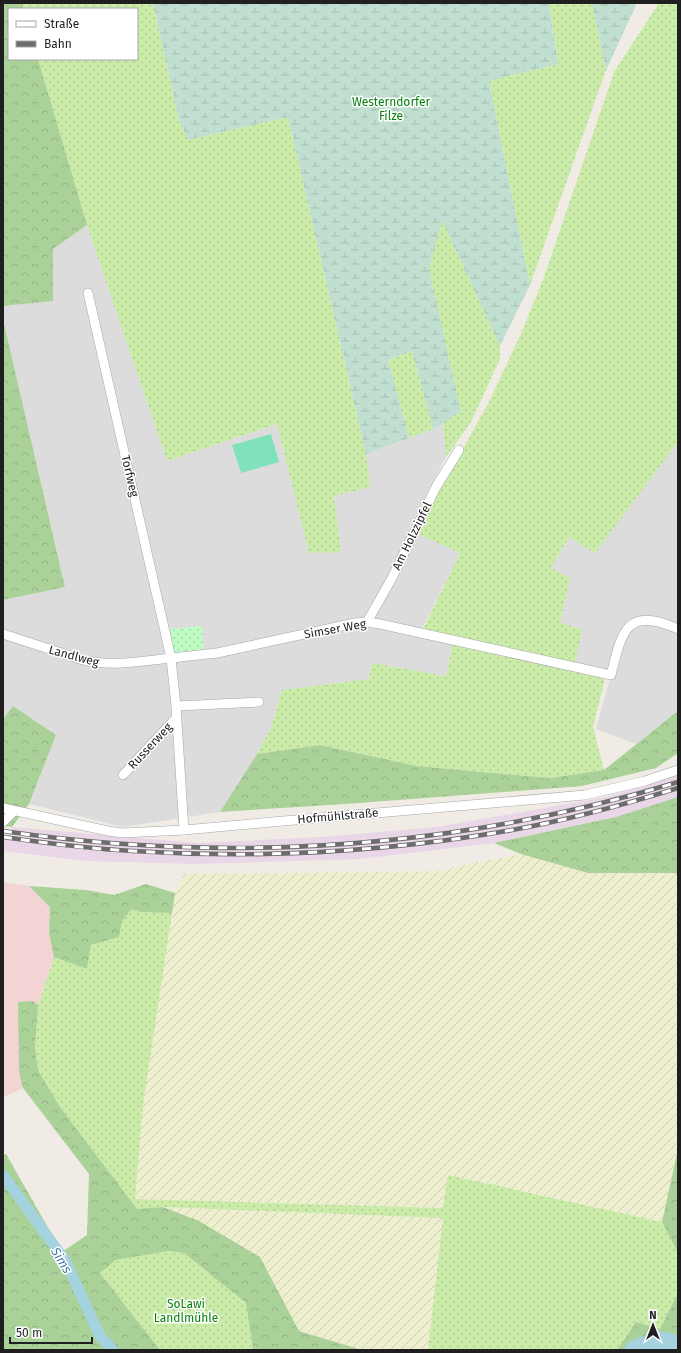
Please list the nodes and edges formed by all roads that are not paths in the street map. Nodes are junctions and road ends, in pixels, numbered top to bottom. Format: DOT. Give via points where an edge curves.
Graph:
graph roads {
  1 [pos="88,293"];
  2 [pos="459,450"];
  3 [pos="367,622"];
  4 [pos="678,629"];
  5 [pos="3,634"];
  6 [pos="172,658"];
  7 [pos="259,702"];
  8 [pos="176,706"];
  9 [pos="177,717"];
  10 [pos="678,770"];
  11 [pos="123,775"];
  12 [pos="7,809"];
  13 [pos="3,822"];
  14 [pos="184,830"];
  1 -- 6 [label="street, Torfweg"];
  2 -- 3 [label="street, Am Holzzipfel" via="436,488 392,578"];
  3 -- 4 [label="street, Simser Weg" via="611,675 619,642 625,631 633,624 649,620"];
  3 -- 6 [label="street, Simser Weg" via="217,653"];
  5 -- 6 [label="street, Landlweg" via="96,663"];
  6 -- 8 [label="street"];
  7 -- 8 [label="street"];
  8 -- 9 [label="street"];
  9 -- 11 [label="street, Russerweg"];
  9 -- 14 [label="street"];
  10 -- 14 [label="street, Hofmühlstraße" via="645,781 585,795"];
  12 -- 13 [label="street, Hofmühlstraße" via="12,813"];
  12 -- 14 [label="street, Hofmühlstraße" via="122,833"];
}
